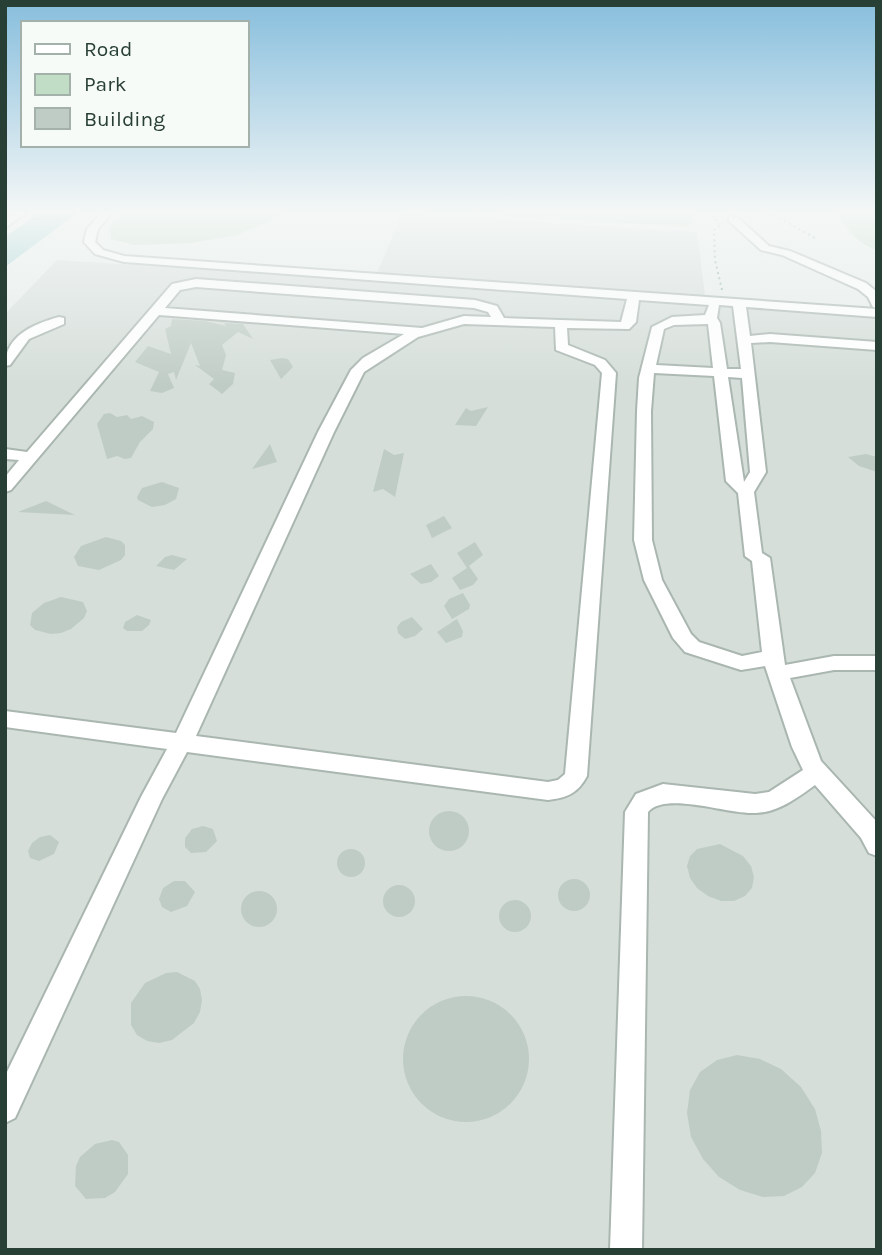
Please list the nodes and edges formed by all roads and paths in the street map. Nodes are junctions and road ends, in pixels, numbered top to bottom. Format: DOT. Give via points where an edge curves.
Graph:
graph roads {
  1 [pos="252,269"];
  2 [pos="718,269"];
  3 [pos="822,269"];
  4 [pos="633,297"];
  5 [pos="877,304"];
  6 [pos="156,311"];
  7 [pos="720,312"];
  8 [pos="877,313"];
  9 [pos="398,314"];
  10 [pos="59,321"];
  11 [pos="500,321"];
  12 [pos="561,323"];
  13 [pos="421,331"];
  14 [pos="743,336"];
  15 [pos="877,346"];
  16 [pos="5,362"];
  17 [pos="648,369"];
  18 [pos="720,374"];
  19 [pos="749,374"];
  20 [pos="5,454"];
  21 [pos="31,457"];
  22 [pos="5,487"];
  23 [pos="746,492"];
  24 [pos="877,663"];
  25 [pos="776,665"];
  26 [pos="5,719"];
  27 [pos="181,742"];
  28 [pos="817,772"];
  29 [pos="877,846"];
  30 [pos="5,1108"];
  31 [pos="626,1250"];
  1 -- 4 [label="street"];
  2 -- 7 [label="path" via="723,285"];
  3 -- 5 [label="street" via="862,286"];
  4 -- 7 [label="street"];
  4 -- 12 [label="street" via="628,324"];
  6 -- 9 [label="street"];
  6 -- 9 [label="street" via="176,287 196,283"];
  6 -- 21 [label="street"];
  7 -- 8 [label="street"];
  7 -- 14 [label="street"];
  7 -- 14 [label="street"];
  7 -- 17 [label="street" via="661,324"];
  7 -- 18 [label="street"];
  9 -- 11 [label="street" via="482,305 494,309"];
  9 -- 13 [label="street"];
  10 -- 16 [label="street" via="24,336"];
  11 -- 12 [label="street"];
  11 -- 13 [label="street" via="464,320"];
  12 -- 27 [label="street" via="561,347 602,363 608,373 573,783 562,790 548,790"];
  13 -- 27 [label="street" via="368,361 352,381"];
  14 -- 15 [label="street"];
  14 -- 19 [label="street"];
  17 -- 18 [label="street"];
  17 -- 25 [label="street" via="643,540 656,589 692,647 741,663"];
  18 -- 19 [label="street"];
  18 -- 23 [label="street" via="734,481"];
  19 -- 23 [label="street" via="758,472"];
  20 -- 21 [label="street"];
  21 -- 22 [label="street"];
  23 -- 25 [label="street" via="754,556 761,558"];
  24 -- 25 [label="street"];
  25 -- 28 [label="street" via="803,747"];
  26 -- 27 [label="street"];
  27 -- 30 [label="street"];
  28 -- 29 [label="street" via="861,820"];
  28 -- 31 [label="street" via="775,800 755,804 663,793 638,804"];
}
